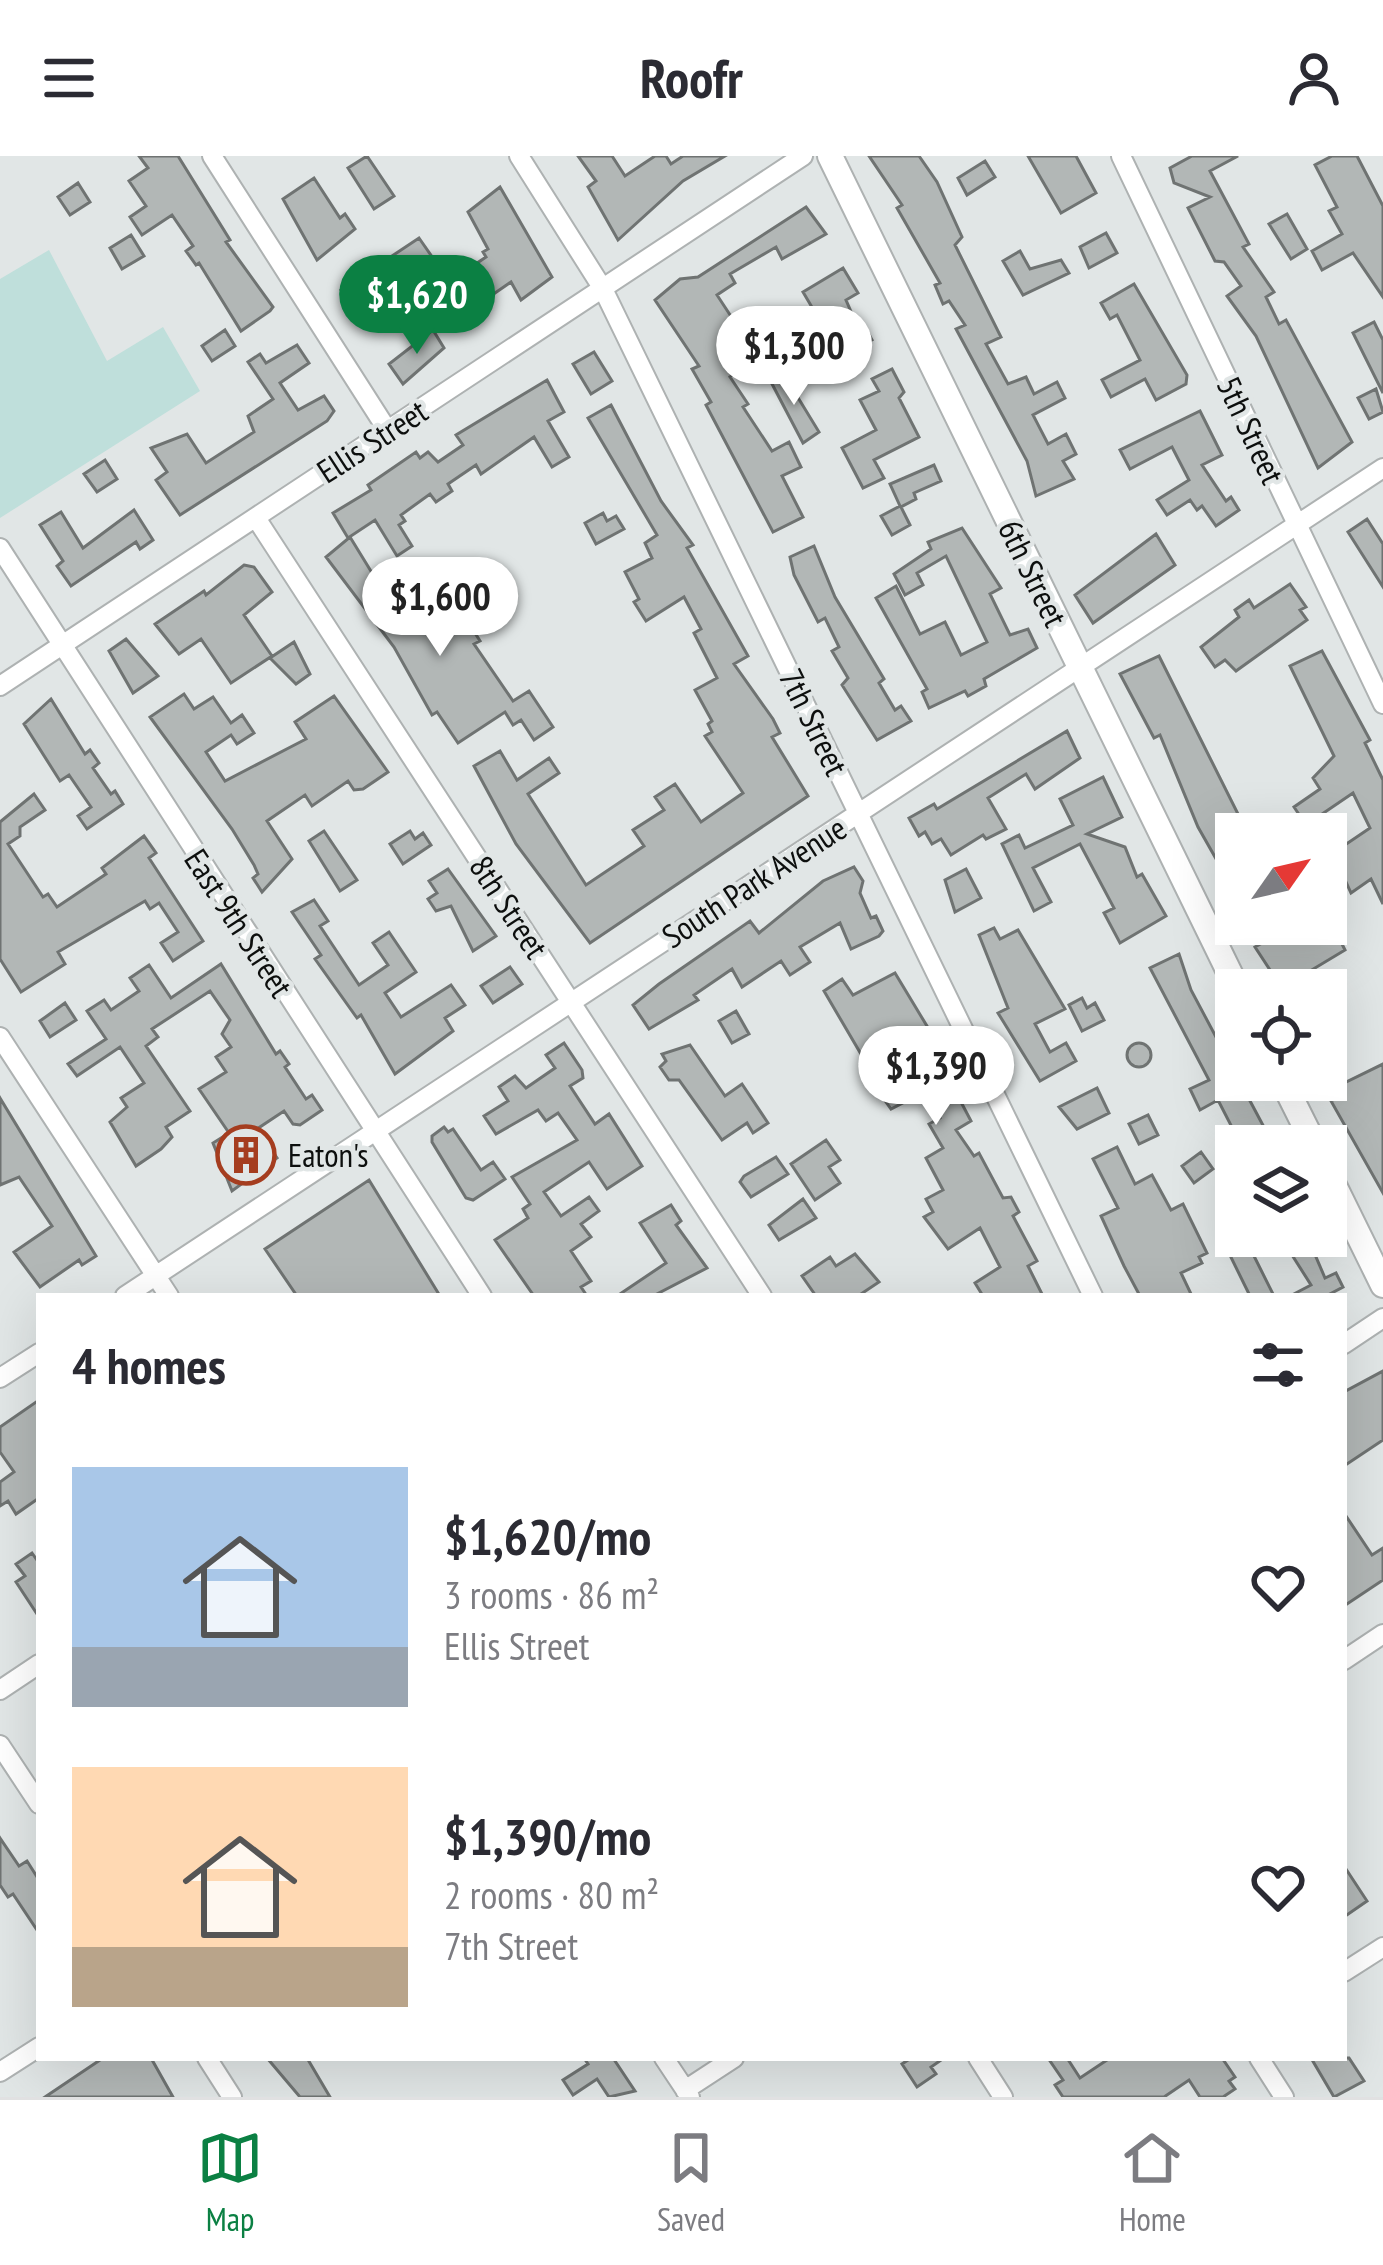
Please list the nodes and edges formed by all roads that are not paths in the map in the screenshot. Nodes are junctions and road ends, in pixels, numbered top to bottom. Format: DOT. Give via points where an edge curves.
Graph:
graph roads {
  1 [pos="212,156"];
  2 [pos="519,156"];
  3 [pos="803,156"];
  4 [pos="830,156"];
  5 [pos="1121,156"];
  6 [pos="604,289"];
  7 [pos="388,430"];
  8 [pos="1383,468"];
  9 [pos="256,518"];
  10 [pos="1296,525"];
  11 [pos="0,548"];
  12 [pos="59,647"];
  13 [pos="1080,670"];
  14 [pos="0,686"];
  15 [pos="1383,704"];
  16 [pos="858,813"];
  17 [pos="1228,969"];
  18 [pos="571,1002"];
  19 [pos="0,1037"];
  20 [pos="6,1061"];
  21 [pos="375,1132"];
  22 [pos="1347,1212"];
  23 [pos="156,1276"];
  24 [pos="1383,1285"];
  25 [pos="130,1293"];
  26 [pos="167,1293"];
  27 [pos="480,1293"];
  28 [pos="760,1293"];
  29 [pos="1092,1293"];
  30 [pos="1383,1318"];
  31 [pos="1347,1342"];
  32 [pos="36,1355"];
  33 [pos="0,1378"];
  34 [pos="1383,1634"];
  35 [pos="1347,1658"];
  36 [pos="36,1666"];
  37 [pos="0,1690"];
  38 [pos="0,1745"];
  39 [pos="36,1799"];
  40 [pos="1383,1947"];
  41 [pos="1347,1970"];
  42 [pos="36,2049"];
  43 [pos="208,2061"];
  44 [pos="666,2061"];
  45 [pos="730,2061"];
  46 [pos="980,2061"];
  47 [pos="1260,2061"];
  48 [pos="0,2072"];
  49 [pos="688,2094"];
  50 [pos="232,2097"];
  51 [pos="1003,2097"];
  52 [pos="1284,2097"];
  1 -- 7 [label="street"];
  2 -- 6 [label="street, 7th Street"];
  3 -- 6 [label="street, Ellis Street"];
  4 -- 13 [label="main road, 6th Street"];
  5 -- 10 [label="street, 5th Street"];
  6 -- 7 [label="street, Ellis Street"];
  6 -- 16 [label="street, 7th Street"];
  7 -- 9 [label="street, Ellis Street"];
  8 -- 10 [label="street, South Park Avenue"];
  9 -- 12 [label="street, Ellis Street"];
  9 -- 18 [label="street, 8th Street"];
  10 -- 13 [label="street, South Park Avenue"];
  10 -- 15 [label="street, 5th Street"];
  11 -- 12 [label="street, East 9th Street"];
  12 -- 14 [label="street, Ellis Street"];
  12 -- 21 [label="street, East 9th Street"];
  13 -- 16 [label="street, South Park Avenue"];
  13 -- 17 [label="main road, 6th Street"];
  16 -- 18 [label="street, South Park Avenue"];
  16 -- 29 [label="street, 7th Street"];
  18 -- 21 [label="street, South Park Avenue"];
  18 -- 28 [label="street, 8th Street"];
  19 -- 20 [label="street"];
  20 -- 23 [label="street"];
  21 -- 23 [label="street, South Park Avenue"];
  21 -- 27 [label="street, East 9th Street"];
  22 -- 24 [label="main road"];
  23 -- 25 [label="street, South Park Avenue"];
  23 -- 26 [label="street"];
  30 -- 31 [label="street"];
  32 -- 33 [label="street"];
  34 -- 35 [label="street"];
  36 -- 37 [label="street"];
  38 -- 39 [label="street"];
  40 -- 41 [label="street"];
  42 -- 48 [label="street"];
  43 -- 50 [label="street"];
  44 -- 49 [label="street"];
  45 -- 49 [label="street"];
  46 -- 51 [label="street"];
  47 -- 52 [label="street"];
}
